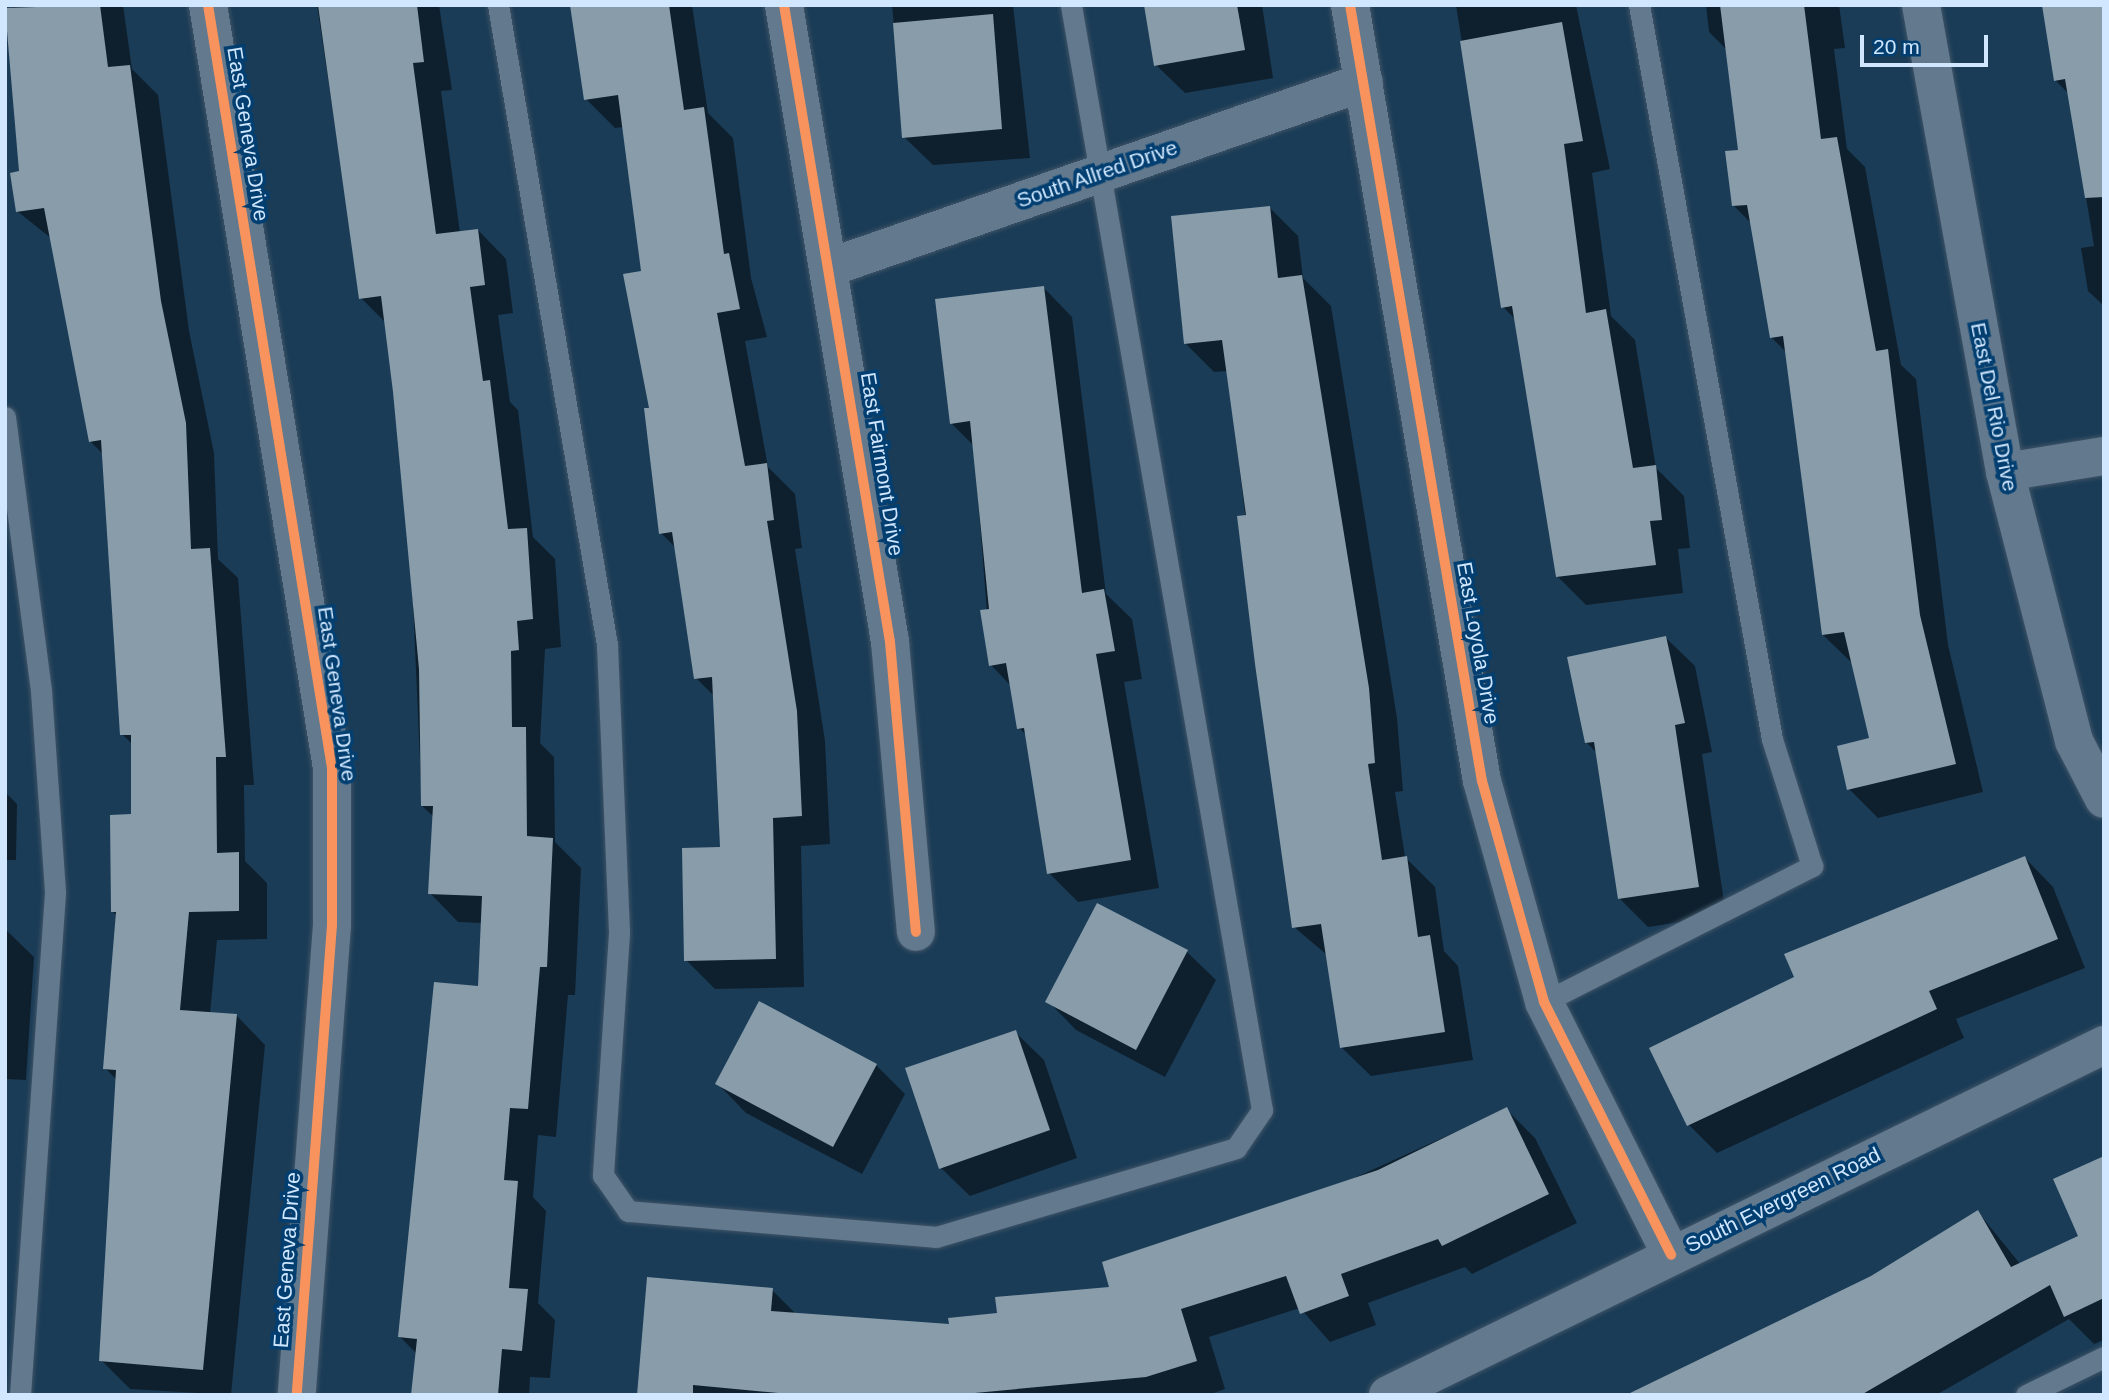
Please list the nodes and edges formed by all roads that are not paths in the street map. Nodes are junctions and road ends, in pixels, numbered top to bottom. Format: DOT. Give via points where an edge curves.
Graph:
graph roads {
  1 [pos="208,5"];
  2 [pos="498,5"];
  3 [pos="784,5"];
  4 [pos="1071,5"];
  5 [pos="1350,5"];
  6 [pos="1639,5"];
  7 [pos="1921,5"];
  8 [pos="1364,82"];
  9 [pos="1101,173"];
  10 [pos="831,267"];
  11 [pos="5,417"];
  12 [pos="2104,456"];
  13 [pos="2005,472"];
  14 [pos="2104,799"];
  15 [pos="916,932"];
  16 [pos="1544,1002"];
  17 [pos="2104,1045"];
  18 [pos="1671,1255"];
  19 [pos="2104,1357"];
  20 [pos="20,1395"];
  21 [pos="297,1395"];
  22 [pos="1388,1395"];
  23 [pos="2026,1395"];
  1 -- 21 [label="street, East Geneva Drive" via="332,768 332,925"];
  2 -- 9 [label="lane" via="607,645 619,933 603,1175 628,1211 936,1237 1236,1148 1262,1110"];
  3 -- 10 [label="street, East Fairmont Drive"];
  4 -- 9 [label="lane"];
  5 -- 8 [label="street, East Loyola Drive"];
  6 -- 16 [label="lane" via="1772,739 1812,866"];
  7 -- 13 [label="street, East Del Rio Drive"];
  8 -- 9 [label="street, South Allred Drive"];
  8 -- 16 [label="street, East Loyola Drive" via="1482,781"];
  9 -- 10 [label="street, South Allred Drive"];
  10 -- 15 [label="street, East Fairmont Drive" via="890,642"];
  11 -- 20 [label="lane" via="41,691 54,893"];
  12 -- 13 [label="street"];
  13 -- 14 [label="street, East Del Rio Drive" via="2074,741"];
  16 -- 18 [label="street, East Loyola Drive"];
  17 -- 18 [label="street, South Evergreen Road"];
  18 -- 22 [label="street, South Evergreen Road"];
  19 -- 23 [label="lane"];
}
